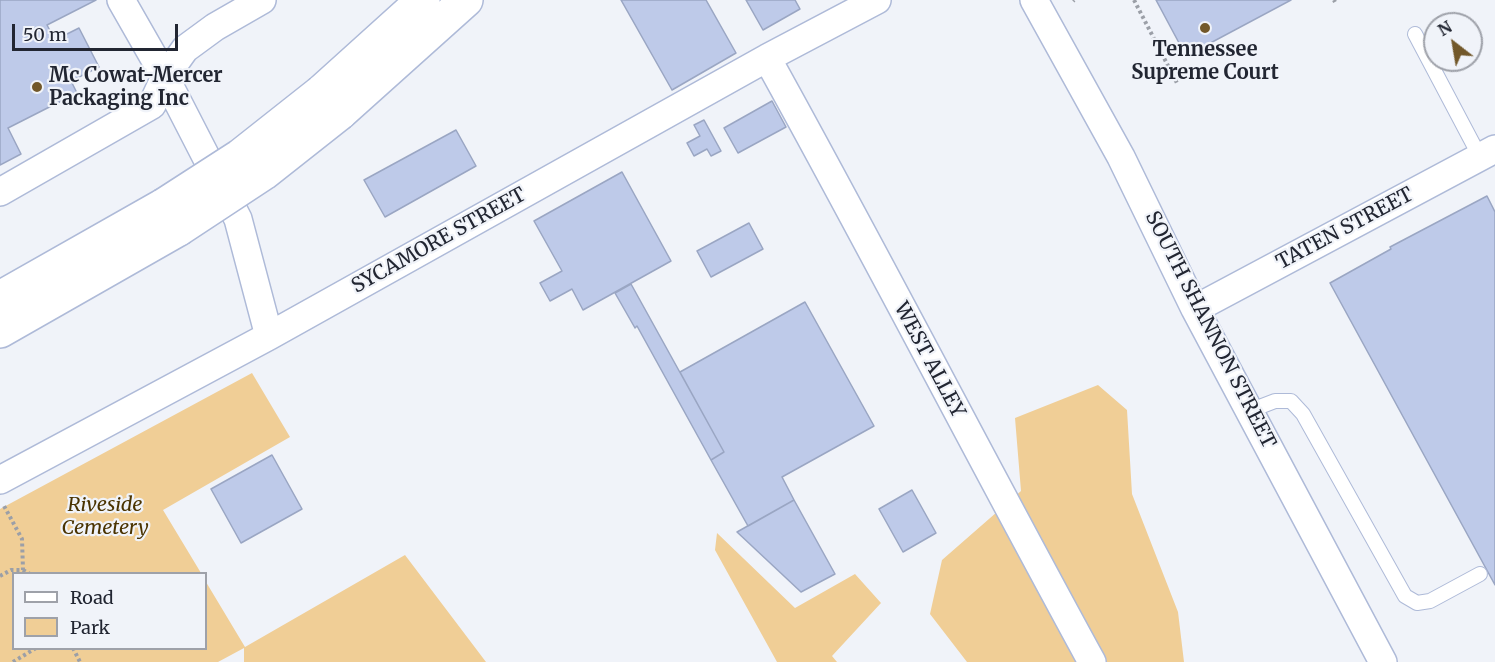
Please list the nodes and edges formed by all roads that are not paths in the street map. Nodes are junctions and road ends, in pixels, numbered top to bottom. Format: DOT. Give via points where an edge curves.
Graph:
graph roads {
  1 [pos="121,0"];
  2 [pos="261,0"];
  3 [pos="423,0"];
  4 [pos="466,0"];
  5 [pos="877,0"];
  6 [pos="1034,0"];
  7 [pos="1415,34"];
  8 [pos="767,58"];
  9 [pos="165,77"];
  10 [pos="331,102"];
  11 [pos="1488,153"];
  12 [pos="0,192"];
  13 [pos="172,217"];
  14 [pos="0,298"];
  15 [pos="1195,309"];
  16 [pos="0,331"];
  17 [pos="269,336"];
  18 [pos="1249,411"];
  19 [pos="0,480"];
  20 [pos="1480,574"];
  21 [pos="1092,662"];
  22 [pos="1383,662"];
  1 -- 9 [label="street"];
  2 -- 9 [label="street" via="185,49"];
  3 -- 10 [label="highway"];
  4 -- 10 [label="highway"];
  5 -- 8 [label="street, SYCAMORE STREET"];
  6 -- 15 [label="street, SOUTH SHANNON STREET" via="1121,157"];
  7 -- 11 [label="lane"];
  8 -- 17 [label="street, SYCAMORE STREET"];
  8 -- 21 [label="street, WEST ALLEY"];
  9 -- 12 [label="street" via="152,105"];
  9 -- 17 [label="street" via="238,219"];
  10 -- 13 [label="highway, bridge" via="240,156"];
  11 -- 15 [label="street, TATEN STREET"];
  13 -- 14 [label="highway"];
  13 -- 16 [label="highway"];
  15 -- 18 [label="street, SOUTH SHANNON STREET"];
  17 -- 19 [label="street, SYCAMORE STREET"];
  18 -- 20 [label="lane" via="1275,401 1291,401 1303,414 1405,596 1417,603 1430,601"];
  18 -- 22 [label="street, SOUTH SHANNON STREET"];
}
